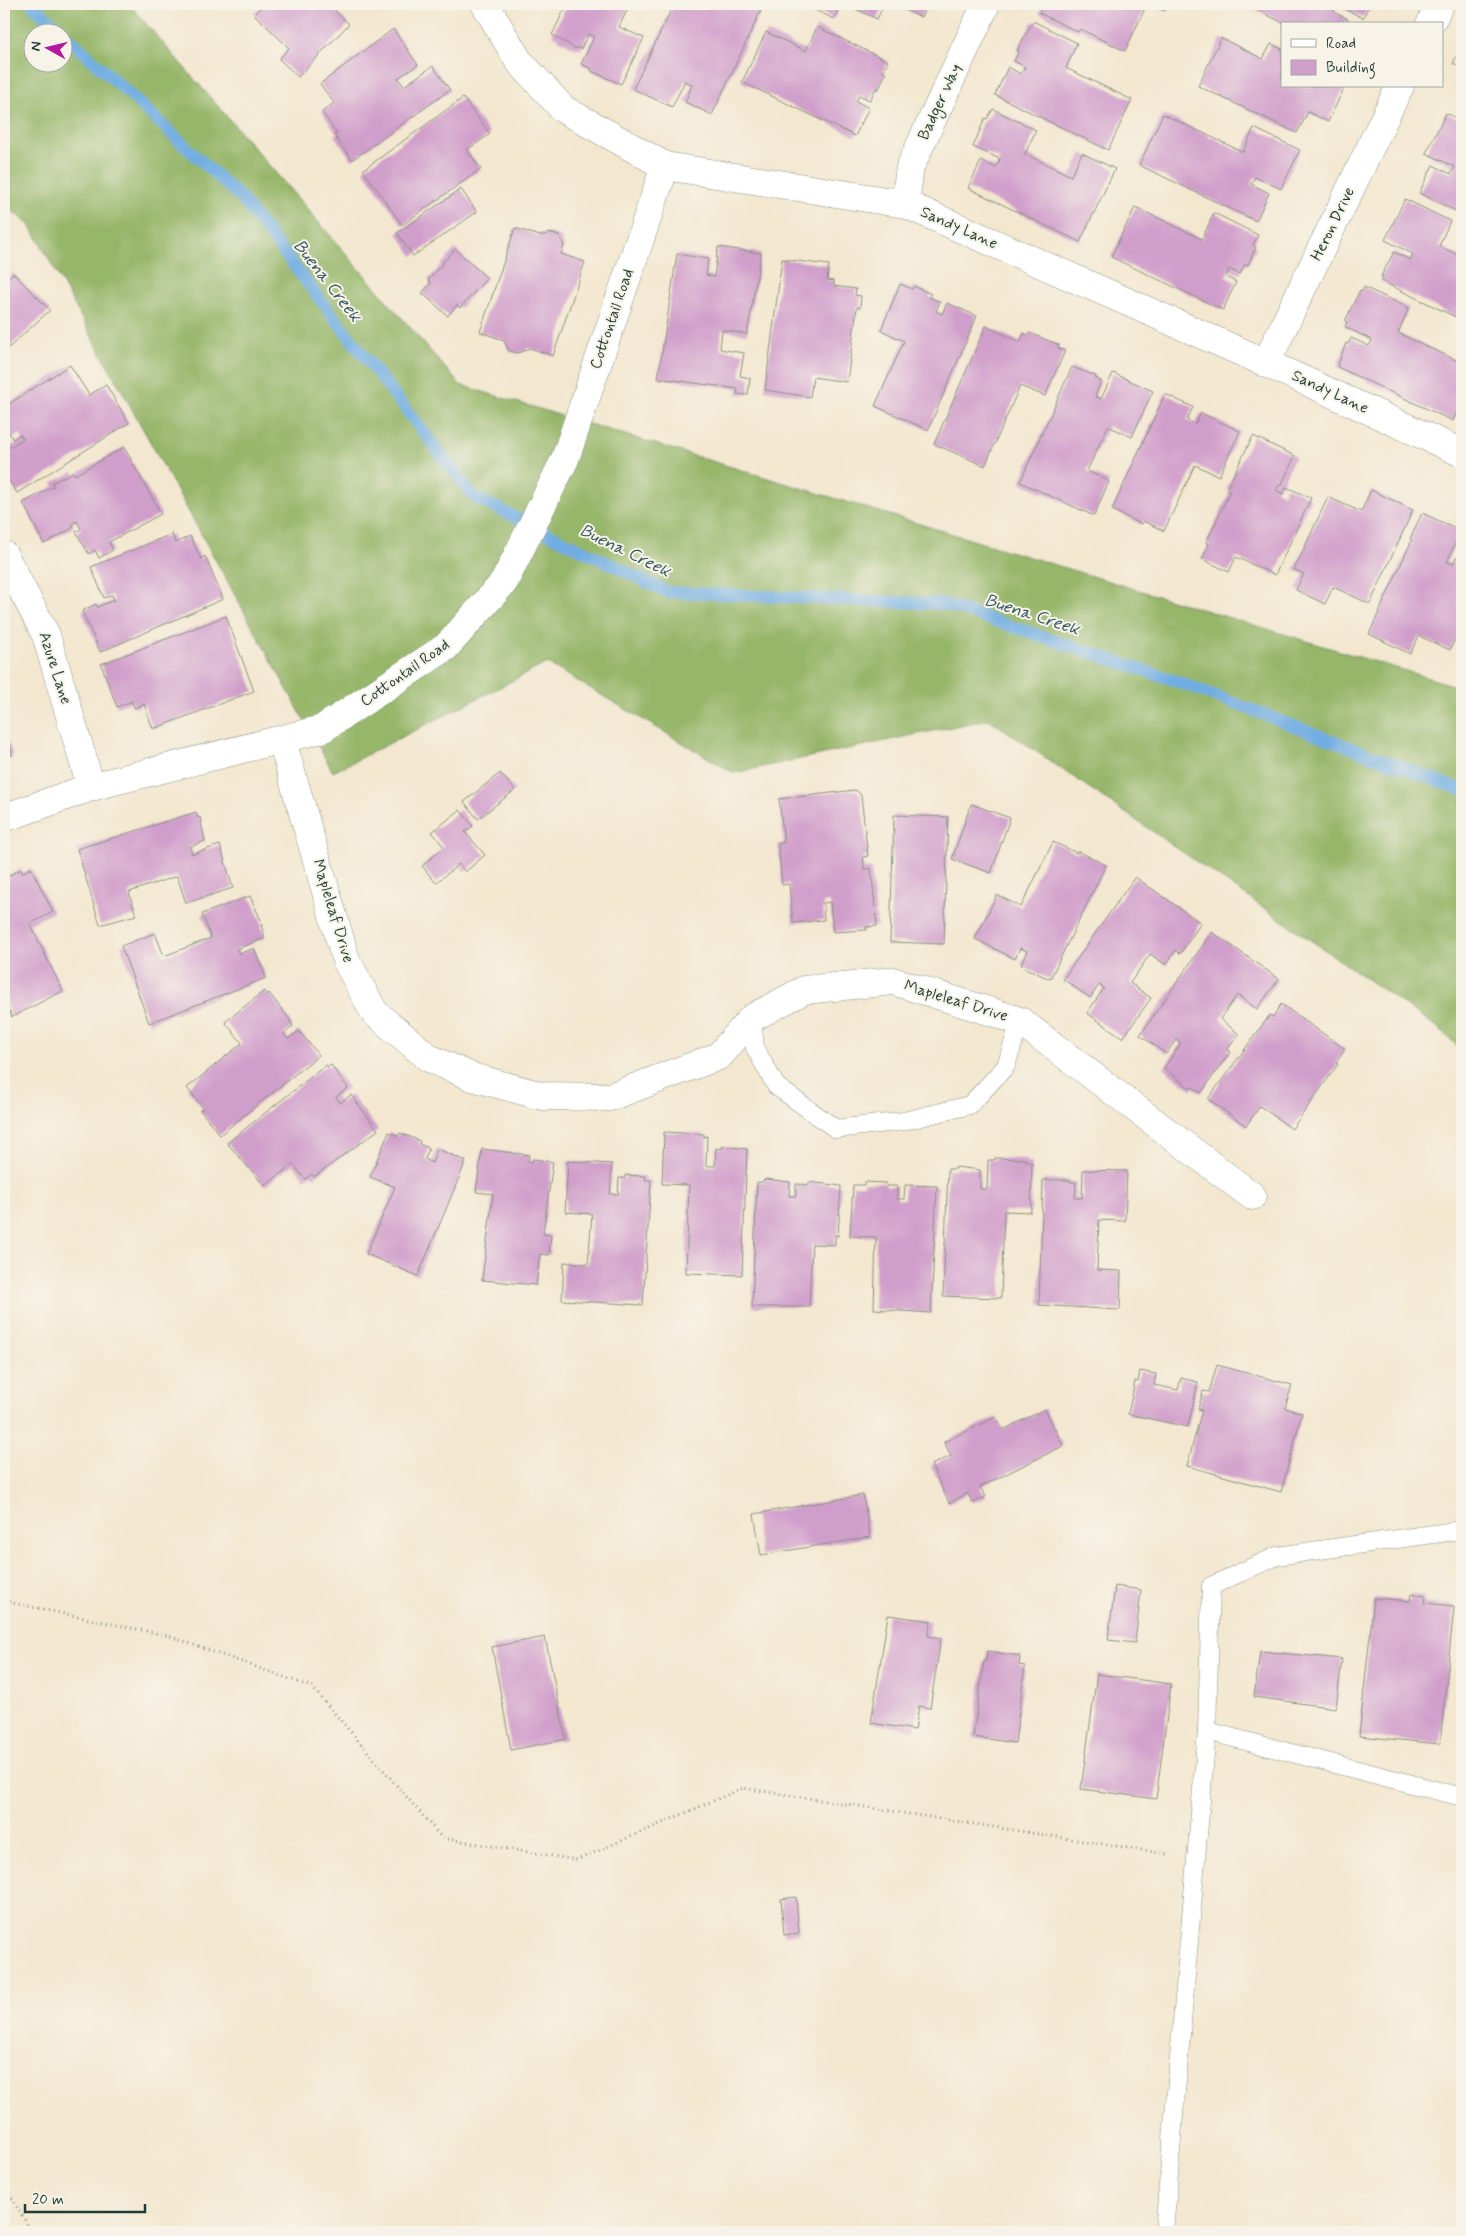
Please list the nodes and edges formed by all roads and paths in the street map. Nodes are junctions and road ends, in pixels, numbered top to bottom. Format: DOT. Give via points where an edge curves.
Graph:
graph roads {
  1 [pos="485,4"];
  2 [pos="986,4"];
  3 [pos="1440,4"];
  4 [pos="1431,22"];
  5 [pos="1399,88"];
  6 [pos="665,166"];
  7 [pos="905,204"];
  8 [pos="1266,363"];
  9 [pos="1462,453"];
  10 [pos="4,555"];
  11 [pos="282,740"];
  12 [pos="91,787"];
  13 [pos="4,818"];
  14 [pos="752,1018"];
  15 [pos="1020,1021"];
  16 [pos="1252,1196"];
  17 [pos="1462,1530"];
  18 [pos="4,1601"];
  19 [pos="1207,1731"];
  20 [pos="1462,1797"];
  21 [pos="1196,1858"];
  22 [pos="4,2185"];
  23 [pos="32,2232"];
  24 [pos="1164,2232"];
  1 -- 6 [label="street, Sandy Lane" via="518,60 563,109"];
  2 -- 7 [label="street, Badger Way" via="910,166"];
  3 -- 4 [label="street"];
  5 -- 8 [label="street, Heron Drive"];
  6 -- 7 [label="street, Sandy Lane"];
  6 -- 11 [label="street, Cottontail Road" via="565,459 504,582 446,647 322,729"];
  7 -- 8 [label="street, Sandy Lane"];
  8 -- 9 [label="street, Sandy Lane"];
  10 -- 12 [label="street, Azure Lane" via="46,635"];
  11 -- 12 [label="street, Cottontail Road"];
  11 -- 14 [label="street, Mapleleaf Drive" via="346,960 374,1012 429,1058 472,1077 542,1096 610,1097 719,1056"];
  12 -- 13 [label="street, Cottontail Road"];
  14 -- 15 [label="street, Mapleleaf Drive" via="804,990 893,982"];
  14 -- 15 [label="lane" via="755,1048 776,1086 836,1129 904,1121 970,1105 1006,1066"];
  15 -- 16 [label="street, Mapleleaf Drive"];
  17 -- 19 [label="lane" via="1277,1556 1211,1586"];
  18 -- 21 [label="path" via="169,1636 312,1687 442,1838 577,1860 743,1788"];
  19 -- 20 [label="lane"];
  19 -- 21 [label="lane"];
  21 -- 24 [label="lane"];
  22 -- 23 [label="path"];
}
